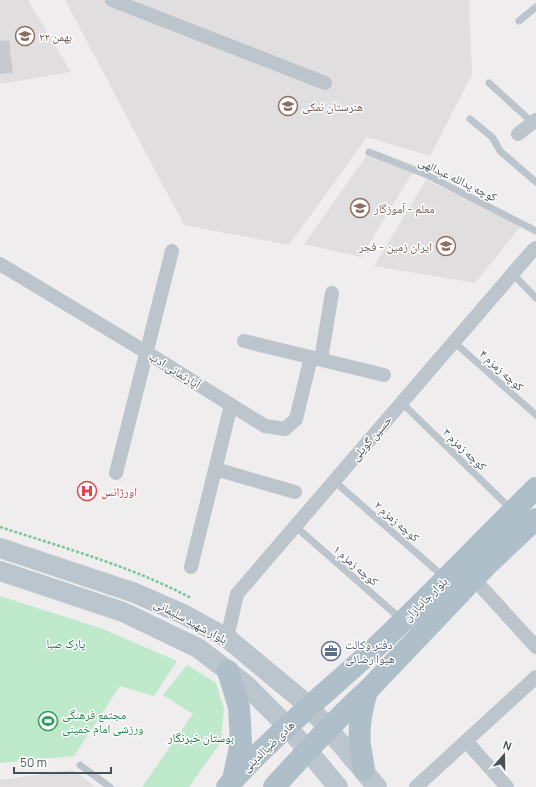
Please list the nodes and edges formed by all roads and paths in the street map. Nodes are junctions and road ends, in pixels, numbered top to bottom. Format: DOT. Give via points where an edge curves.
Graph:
graph roads {
  1 [pos="112,0"];
  2 [pos="536,6"];
  3 [pos="519,21"];
  4 [pos="489,82"];
  5 [pos="325,83"];
  6 [pos="470,120"];
  7 [pos="535,122"];
  8 [pos="518,134"];
  9 [pos="369,152"];
  10 [pos="536,182"];
  11 [pos="536,231"];
  12 [pos="536,248"];
  13 [pos="172,251"];
  14 [pos="0,264"];
  15 [pos="512,274"];
  16 [pos="332,293"];
  17 [pos="536,298"];
  18 [pos="244,342"];
  19 [pos="454,342"];
  20 [pos="146,352"];
  21 [pos="316,358"];
  22 [pos="384,375"];
  23 [pos="402,403"];
  24 [pos="230,405"];
  25 [pos="536,415"];
  26 [pos="215,470"];
  27 [pos="116,473"];
  28 [pos="334,481"];
  29 [pos="536,488"];
  30 [pos="295,492"];
  31 [pos="513,511"];
  32 [pos="536,519"];
  33 [pos="296,526"];
  34 [pos="0,548"];
  35 [pos="191,567"];
  36 [pos="0,570"];
  37 [pos="445,578"];
  38 [pos="474,579"];
  39 [pos="403,621"];
  40 [pos="227,638"];
  41 [pos="536,646"];
  42 [pos="228,671"];
  43 [pos="536,677"];
  44 [pos="367,691"];
  45 [pos="309,706"];
  46 [pos="287,726"];
  47 [pos="328,729"];
  48 [pos="466,741"];
  49 [pos="307,750"];
  50 [pos="80,765"];
  51 [pos="370,779"];
  52 [pos="230,784"];
  53 [pos="110,787"];
  54 [pos="274,787"];
  55 [pos="338,787"];
  56 [pos="416,787"];
  57 [pos="507,787"];
  1 -- 5 [label="street"];
  2 -- 3 [label="lane"];
  4 -- 7 [label="lane"];
  6 -- 10 [label="lane" via="493,138 500,151"];
  7 -- 8 [label="street"];
  9 -- 11 [label="lane, کوچه یدالله عبدالهی" via="425,174"];
  12 -- 15 [label="street, حسین گویلی"];
  13 -- 20 [label="street"];
  14 -- 20 [label="street, آپارتمانی ادب"];
  15 -- 17 [label="lane"];
  15 -- 19 [label="street, حسین گویلی"];
  16 -- 21 [label="street"];
  18 -- 21 [label="street"];
  19 -- 23 [label="street, حسین گویلی"];
  19 -- 25 [label="lane, کوچه زمزم ۴"];
  20 -- 24 [label="street, آپارتمانی ادب"];
  20 -- 27 [label="street"];
  21 -- 22 [label="street"];
  21 -- 24 [label="street, آپارتمانی ادب" via="296,419 285,429 265,426"];
  23 -- 28 [label="street, حسین گویلی"];
  23 -- 31 [label="lane, کوچه زمزم ۳"];
  24 -- 26 [label="street"];
  26 -- 30 [label="street"];
  26 -- 35 [label="street"];
  28 -- 33 [label="street, حسین گویلی"];
  28 -- 37 [label="lane, کوچه زمزم ۲"];
  29 -- 31 [label="main road, بلوار جانبازان"];
  31 -- 37 [label="main road, بلوار جانبازان"];
  32 -- 38 [label="main road, بلوار جانبازان"];
  33 -- 39 [label="lane, کوچه زمزم ۱"];
  33 -- 40 [label="street, حسین گویلی" via="237,594"];
  34 -- 40 [label="main road, بلوار شهید سلیمانی" via="135,592 186,615"];
  36 -- 42 [label="main road, بلوار شهید سلیمانی" via="123,612 198,648"];
  37 -- 39 [label="main road, بلوار جانبازان"];
  38 -- 41 [label="street"];
  38 -- 44 [label="main road, بلوار جانبازان"];
  39 -- 45 [label="main road, بلوار جانبازان"];
  40 -- 45 [label="main road, بلوار شهید سلیمانی"];
  42 -- 46 [label="main road, بلوار شهید سلیمانی" via="245,684"];
  42 -- 52 [label="main road" via="239,707 241,742"];
  43 -- 48 [label="street"];
  44 -- 47 [label="main road, بلوار جانبازان"];
  44 -- 51 [label="main road" via="359,730 360,745"];
  45 -- 46 [label="main road, هادی ضیاالدینی"];
  45 -- 47 [label="main road, بلوار شهید سلیمانی"];
  46 -- 49 [label="main road, بلوار شهید سلیمانی"];
  46 -- 52 [label="main road, هادی ضیاالدینی"];
  47 -- 49 [label="main road"];
  47 -- 51 [label="main road, بلوار شهید سلیمانی"];
  48 -- 56 [label="street"];
  48 -- 57 [label="street"];
  49 -- 54 [label="main road"];
  49 -- 55 [label="main road, بلوار شهید سلیمانی"];
  50 -- 53 [label="lane"];
}
